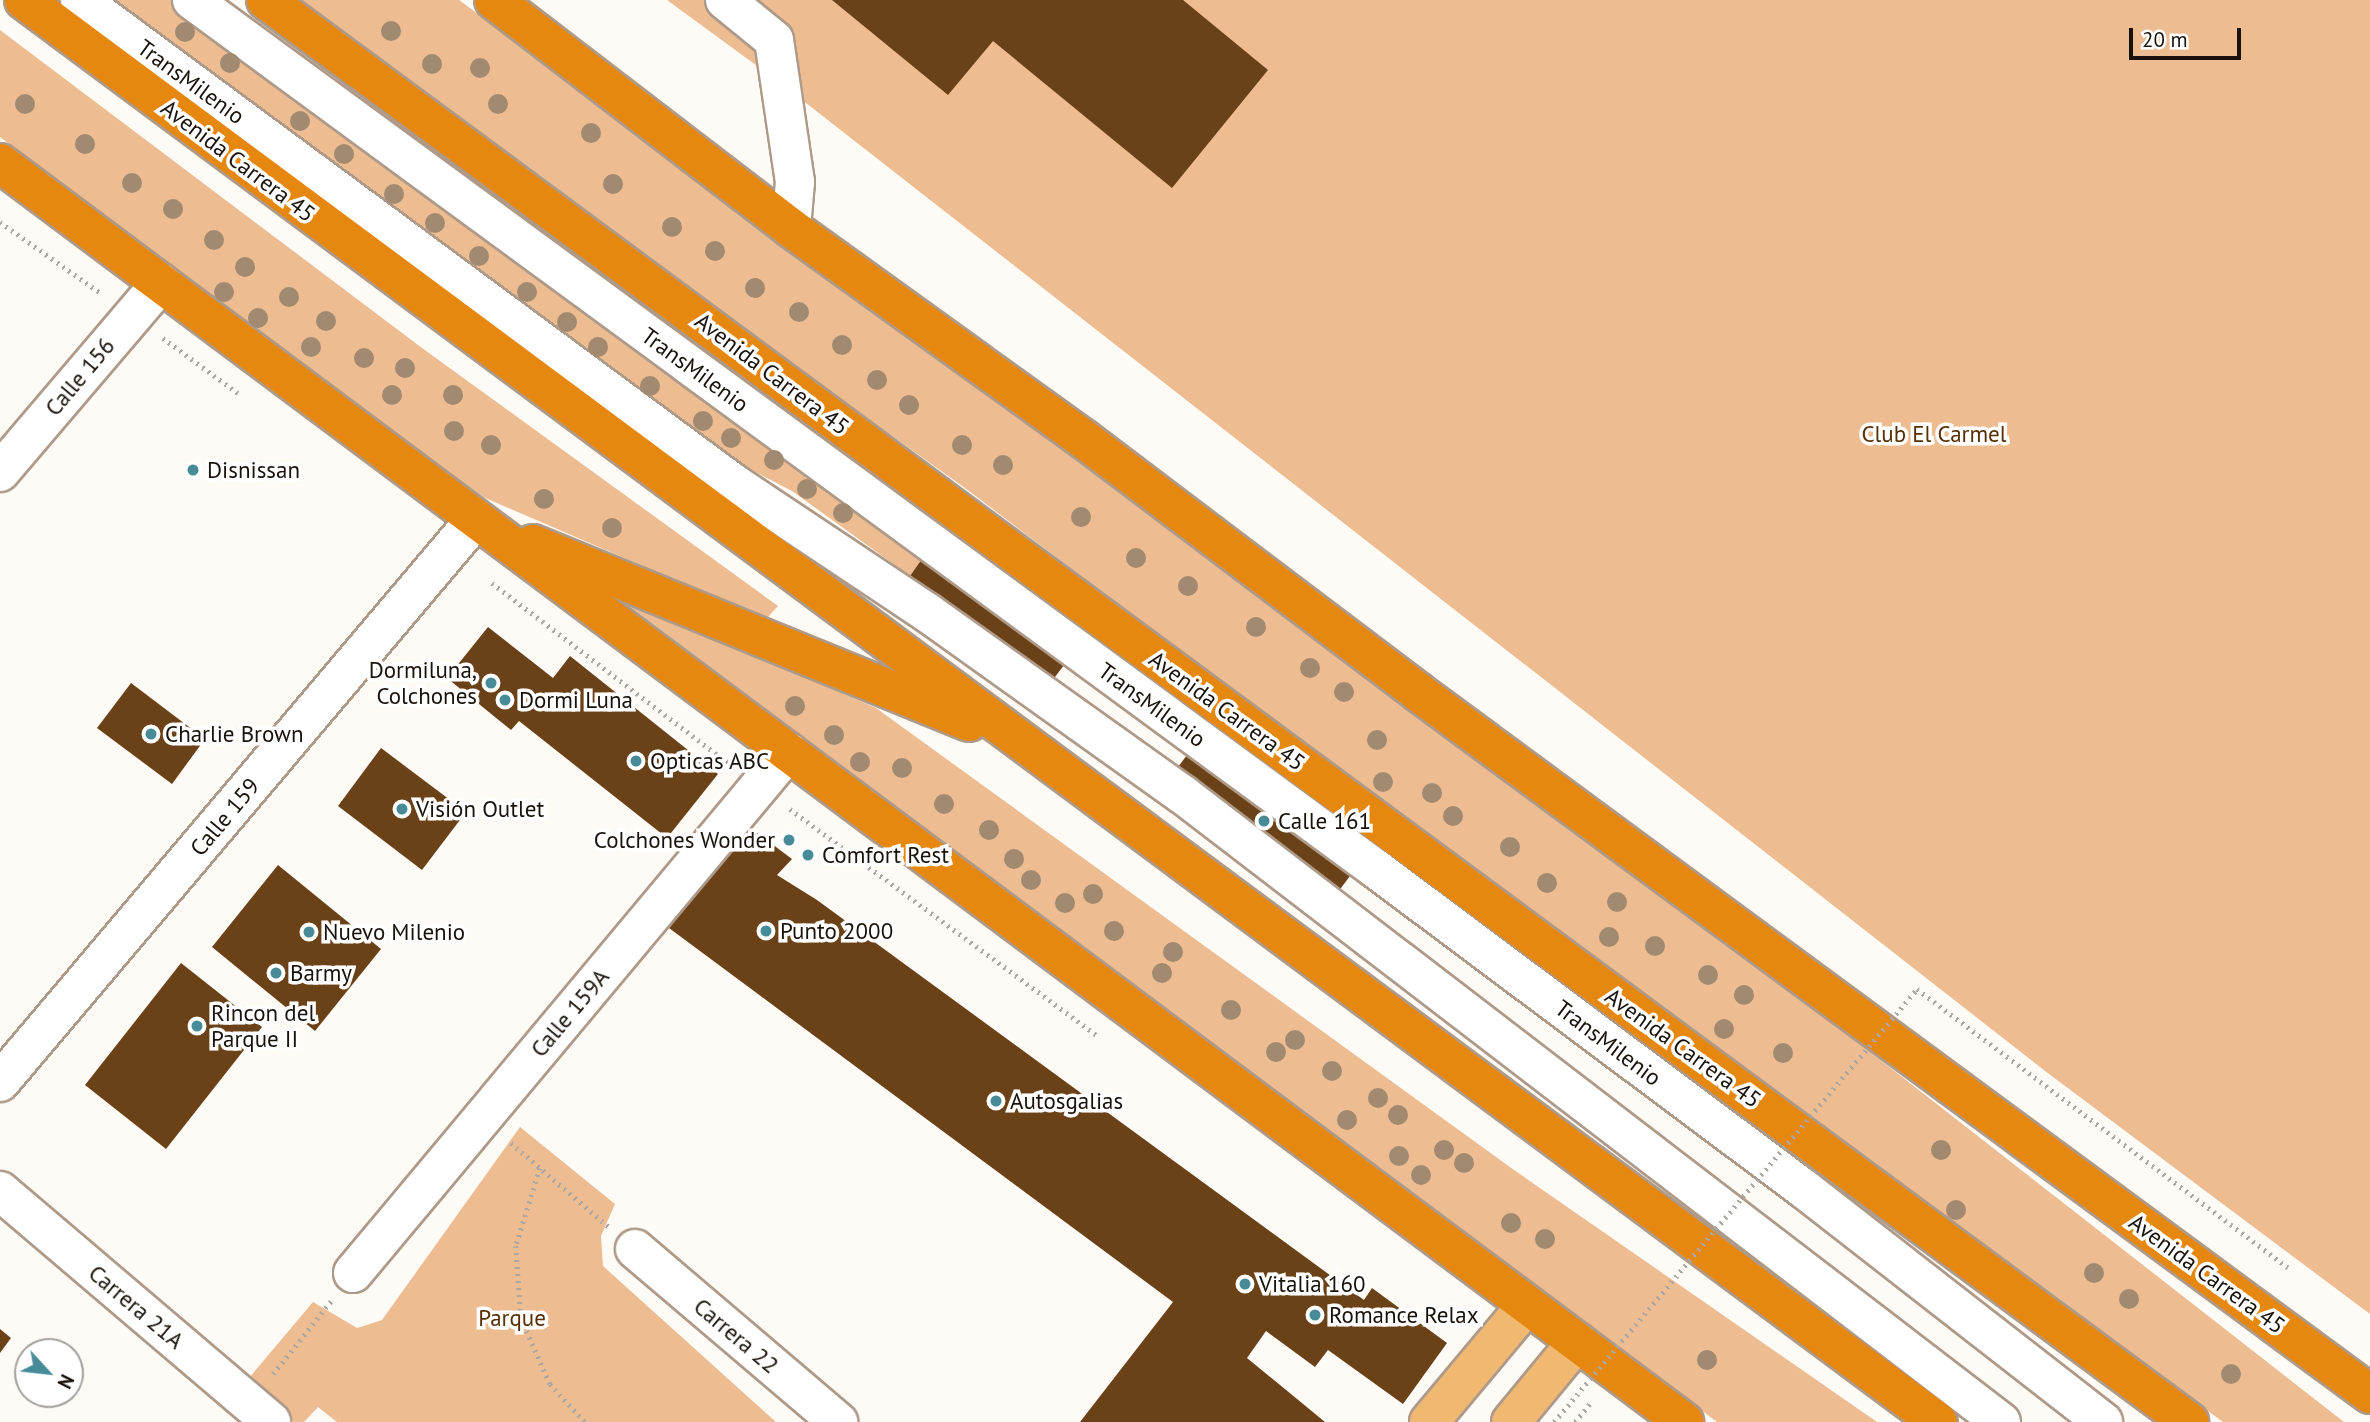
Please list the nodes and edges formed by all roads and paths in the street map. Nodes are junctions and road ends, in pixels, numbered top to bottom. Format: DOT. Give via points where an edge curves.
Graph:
graph roads {
  1 [pos="24,0"];
  2 [pos="192,0"];
  3 [pos="266,0"];
  4 [pos="494,0"];
  5 [pos="725,0"];
  6 [pos="770,0"];
  7 [pos="90,5"];
  8 [pos="774,40"];
  9 [pos="3,166"];
  10 [pos="0,222"];
  11 [pos="791,228"];
  12 [pos="161,284"];
  13 [pos="133,315"];
  14 [pos="242,396"];
  15 [pos="0,472"];
  16 [pos="476,519"];
  17 [pos="450,551"];
  18 [pos="1036,751"];
  19 [pos="788,752"];
  20 [pos="758,786"];
  21 [pos="1106,1042"];
  22 [pos="0,1082"];
  23 [pos="0,1191"];
  24 [pos="635,1249"];
  25 [pos="2288,1268"];
  26 [pos="353,1273"];
  27 [pos="1527,1305"];
  28 [pos="1577,1342"];
  29 [pos="2324,1362"];
  30 [pos="1552,1372"];
  31 [pos="2370,1394"];
  32 [pos="1601,1408"];
  33 [pos="260,1413"];
  34 [pos="2370,1417"];
  35 [pos="585,1422"];
  36 [pos="838,1422"];
  37 [pos="1429,1422"];
  38 [pos="1511,1422"];
  39 [pos="1554,1422"];
  40 [pos="1684,1422"];
  41 [pos="1938,1422"];
  42 [pos="2001,1422"];
  43 [pos="2103,1422"];
  44 [pos="2189,1422"];
  1 -- 18 [label="highway, Avenida Carrera 45"];
  2 -- 43 [label="street, TransMilenio" via="1376,869 1804,1189"];
  3 -- 44 [label="highway, Avenida Carrera 45"];
  4 -- 11 [label="highway, Avenida Carrera 45"];
  5 -- 8 [label="street"];
  6 -- 8 [label="street"];
  7 -- 42 [label="street, TransMilenio" via="733,483 928,613 1182,794"];
  8 -- 11 [label="street" via="795,182"];
  9 -- 12 [label="highway"];
  10 -- 13 [label="path"];
  11 -- 29 [label="highway, Avenida Carrera 45" via="1085,440"];
  12 -- 13 [label="street, Calle 156"];
  12 -- 16 [label="highway"];
  13 -- 14 [label="path"];
  13 -- 15 [label="street, Calle 156"];
  16 -- 17 [label="street, Calle 159"];
  16 -- 18 [label="highway" via="860,673"];
  16 -- 19 [label="highway"];
  17 -- 20 [label="path"];
  17 -- 22 [label="street, Calle 159"];
  18 -- 41 [label="highway, Avenida Carrera 45"];
  19 -- 20 [label="street, Calle 159A"];
  19 -- 27 [label="highway"];
  20 -- 21 [label="path"];
  20 -- 26 [label="street, Calle 159A"];
  23 -- 33 [label="street, Carrera 21A"];
  24 -- 35 [label="path" via="540,1168 516,1246 522,1318 550,1384"];
  24 -- 36 [label="street, Carrera 22"];
  25 -- 39 [label="path, bridge" via="1917,989"];
  26 -- 33 [label="path"];
  27 -- 28 [label="highway"];
  27 -- 37 [label="main road"];
  28 -- 30 [label="main road"];
  28 -- 40 [label="highway"];
  29 -- 31 [label="highway, Avenida Carrera 45"];
  29 -- 34 [label="highway"];
  30 -- 32 [label="path"];
  30 -- 38 [label="main road"];
}
